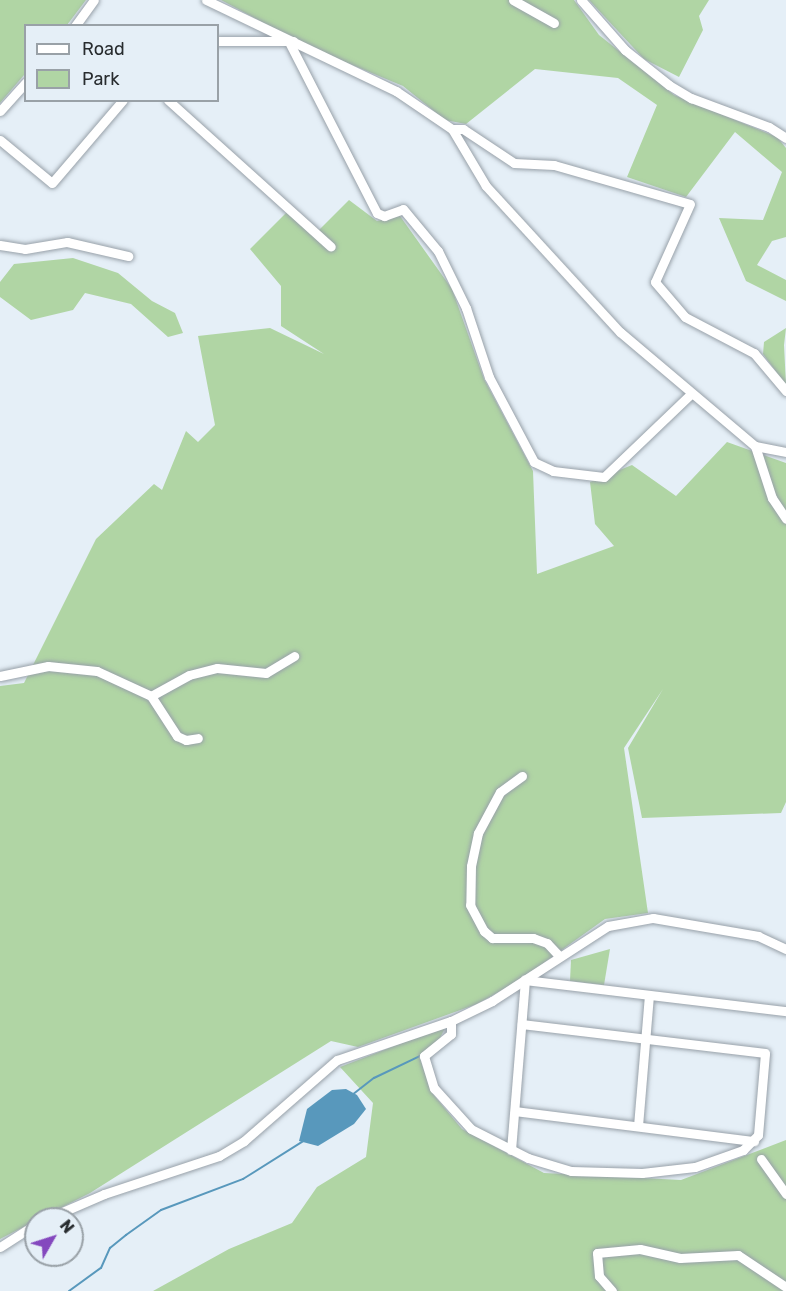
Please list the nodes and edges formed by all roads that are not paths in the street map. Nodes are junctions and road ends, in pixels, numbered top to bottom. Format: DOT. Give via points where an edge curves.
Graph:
graph roads {
  1 [pos="94,0"];
  2 [pos="206,0"];
  3 [pos="513,0"];
  4 [pos="581,0"];
  5 [pos="554,23"];
  6 [pos="78,24"];
  7 [pos="219,41"];
  8 [pos="292,43"];
  9 [pos="24,84"];
  10 [pos="121,102"];
  11 [pos="170,102"];
  12 [pos="0,111"];
  13 [pos="452,129"];
  14 [pos="786,138"];
  15 [pos="0,140"];
  16 [pos="0,245"];
  17 [pos="331,248"];
  18 [pos="128,256"];
  19 [pos="786,391"];
  20 [pos="691,394"];
  21 [pos="755,446"];
  22 [pos="786,452"];
  23 [pos="786,519"];
  24 [pos="294,656"];
  25 [pos="0,676"];
  26 [pos="151,696"];
  27 [pos="198,738"];
  28 [pos="522,776"];
  29 [pos="786,949"];
  30 [pos="559,956"];
  31 [pos="525,980"];
  32 [pos="649,995"];
  33 [pos="786,1011"];
  34 [pos="451,1022"];
  35 [pos="522,1024"];
  36 [pos="644,1039"];
  37 [pos="515,1111"];
  38 [pos="638,1126"];
  39 [pos="754,1141"];
  40 [pos="512,1150"];
  41 [pos="761,1159"];
  42 [pos="786,1194"];
  43 [pos="74,1207"];
  44 [pos="24,1232"];
  45 [pos="0,1247"];
  46 [pos="786,1287"];
  47 [pos="612,1291"];
  1 -- 6 [label="street"];
  2 -- 8 [label="street"];
  3 -- 5 [label="street"];
  4 -- 14 [label="street" via="625,50 669,85"];
  7 -- 8 [label="street"];
  8 -- 13 [label="street" via="396,91"];
  8 -- 20 [label="street" via="376,213 384,216 403,209 438,251 466,308 489,377 534,462 553,471 604,477"];
  9 -- 12 [label="street"];
  10 -- 15 [label="street" via="52,183"];
  11 -- 17 [label="street"];
  13 -- 19 [label="street" via="463,129 514,163 554,165 690,204 655,282 685,317 754,353"];
  13 -- 20 [label="street" via="486,186 539,247 620,333"];
  16 -- 18 [label="street" via="25,249 67,242"];
  20 -- 21 [label="street"];
  21 -- 22 [label="street"];
  21 -- 23 [label="street" via="772,498"];
  24 -- 26 [label="street" via="266,673 217,668 189,675"];
  25 -- 26 [label="street" via="66,665 97,670"];
  26 -- 27 [label="street" via="177,736 186,740"];
  28 -- 30 [label="street" via="500,792 478,833 471,866 470,905 492,938 533,938 547,943"];
  29 -- 30 [label="street" via="758,936 653,918 608,926"];
  30 -- 31 [label="street"];
  31 -- 32 [label="street"];
  31 -- 34 [label="street"];
  31 -- 35 [label="street"];
  32 -- 33 [label="street"];
  32 -- 36 [label="street"];
  34 -- 40 [label="street" via="451,1034 424,1056 434,1088 464,1124"];
  34 -- 43 [label="street" via="337,1060 244,1141 219,1156"];
  35 -- 36 [label="street"];
  35 -- 37 [label="street"];
  36 -- 38 [label="street"];
  36 -- 39 [label="street" via="765,1053 759,1135"];
  37 -- 38 [label="street"];
  37 -- 40 [label="street"];
  38 -- 39 [label="street"];
  39 -- 40 [label="street" via="695,1167 633,1173 571,1172"];
  41 -- 42 [label="street"];
  44 -- 45 [label="street"];
  46 -- 47 [label="street" via="738,1255 680,1258 640,1249 597,1253 599,1276"];
}
